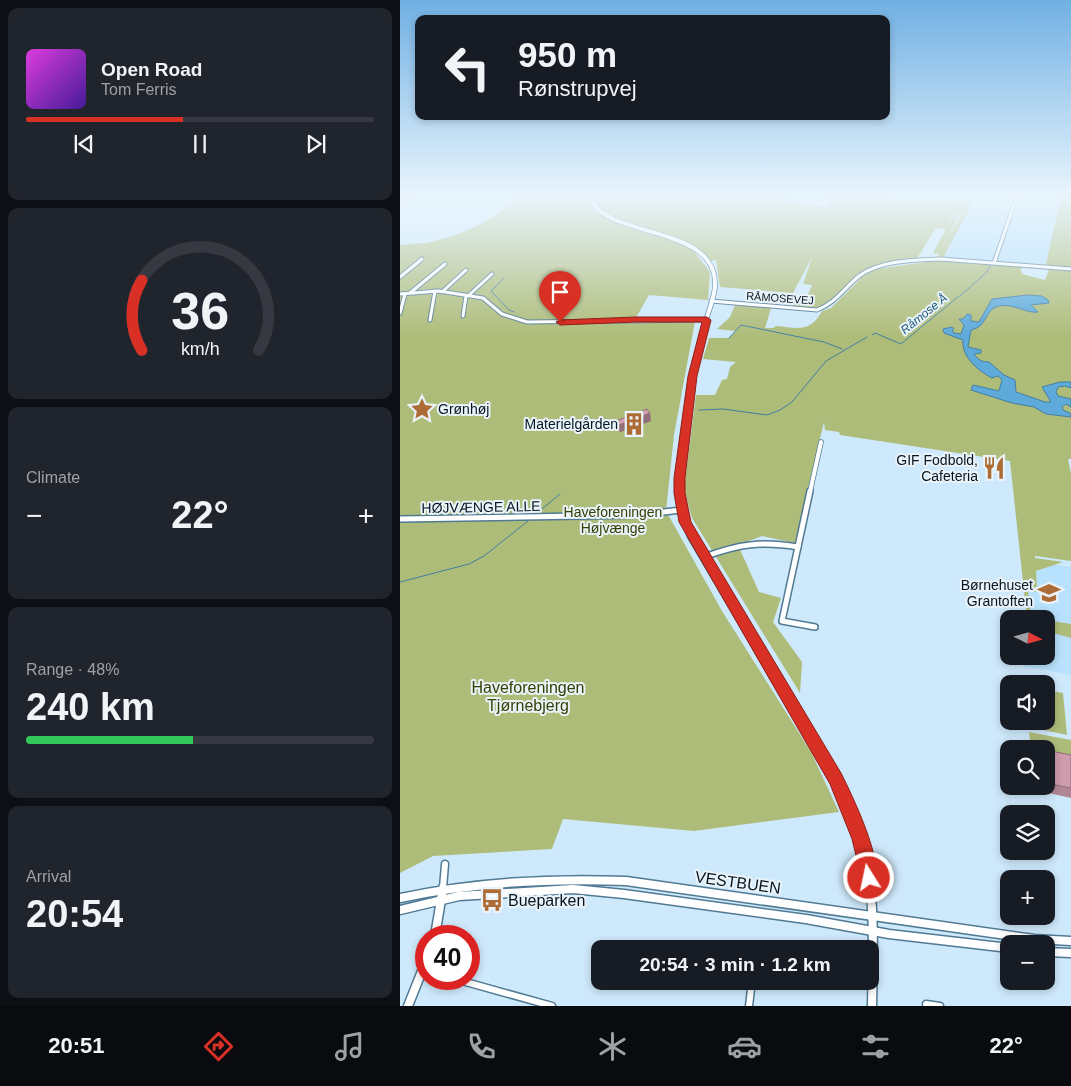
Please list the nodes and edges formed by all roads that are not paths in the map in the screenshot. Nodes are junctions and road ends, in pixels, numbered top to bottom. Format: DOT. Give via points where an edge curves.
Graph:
graph roads {
  1 [pos="683,243"];
  2 [pos="1001,243"];
  3 [pos="422,259"];
  4 [pos="994,263"];
  5 [pos="445,264"];
  6 [pos="1071,269"];
  7 [pos="466,270"];
  8 [pos="492,274"];
  9 [pos="400,277"];
  10 [pos="435,292"];
  11 [pos="442,292"];
  12 [pos="400,294"];
  13 [pos="407,294"];
  14 [pos="467,296"];
  15 [pos="711,301"];
  16 [pos="400,313"];
  17 [pos="463,316"];
  18 [pos="430,320"];
  19 [pos="707,320"];
  20 [pos="822,442"];
  21 [pos="682,510"];
  22 [pos="400,519"];
  23 [pos="798,547"];
  24 [pos="704,556"];
  25 [pos="815,627"];
  26 [pos="445,864"];
  27 [pos="443,888"];
  28 [pos="400,898"];
  29 [pos="441,900"];
  30 [pos="400,910"];
  31 [pos="872,916"];
  32 [pos="437,925"];
  33 [pos="872,931"];
  34 [pos="1071,941"];
  35 [pos="1000,947"];
  36 [pos="1055,952"];
  37 [pos="1071,953"];
  38 [pos="480,986"];
  39 [pos="415,990"];
  40 [pos="751,990"];
  41 [pos="400,1004"];
  42 [pos="926,1004"];
  43 [pos="408,1006"];
  44 [pos="552,1006"];
  45 [pos="749,1006"];
  46 [pos="872,1006"];
  47 [pos="940,1006"];
  1 -- 15 [label="street" via="703,256 712,268 715,279"];
  2 -- 4 [label="street"];
  3 -- 9 [label="street"];
  4 -- 6 [label="street, RÅMOSEVEJ"];
  4 -- 15 [label="street, RÅMOSEVEJ" via="932,259 874,268 863,273 828,306 817,310"];
  5 -- 13 [label="street"];
  7 -- 11 [label="street"];
  8 -- 14 [label="street"];
  10 -- 11 [label="street"];
  10 -- 13 [label="street"];
  10 -- 18 [label="street"];
  11 -- 14 [label="street"];
  12 -- 13 [label="street"];
  13 -- 16 [label="street"];
  14 -- 17 [label="street"];
  14 -- 19 [label="street" via="488,300 498,312 527,322"];
  15 -- 19 [label="street"];
  19 -- 21 [label="street" via="692,376 680,478"];
  20 -- 23 [label="street"];
  21 -- 22 [label="street, HØJVÆNGE ALLE" via="634,516"];
  21 -- 24 [label="street" via="691,536"];
  23 -- 24 [label="street" via="749,542"];
  23 -- 25 [label="street" via="782,620"];
  24 -- 31 [label="street" via="844,796 867,863"];
  26 -- 27 [label="street"];
  27 -- 28 [label="street, VESTBUEN"];
  27 -- 29 [label="street"];
  27 -- 31 [label="street, VESTBUEN" via="520,879 626,881"];
  29 -- 30 [label="street, VESTBUEN"];
  29 -- 32 [label="street"];
  29 -- 33 [label="street, VESTBUEN" via="516,891 572,889"];
  31 -- 33 [label="street"];
  31 -- 34 [label="street, VESTBUEN" via="1034,939"];
  33 -- 35 [label="street, VESTBUEN"];
  33 -- 46 [label="street"];
  36 -- 37 [label="street"];
  38 -- 44 [label="street"];
  39 -- 43 [label="street"];
  40 -- 45 [label="street"];
  41 -- 43 [label="street"];
  42 -- 47 [label="street"];
}
